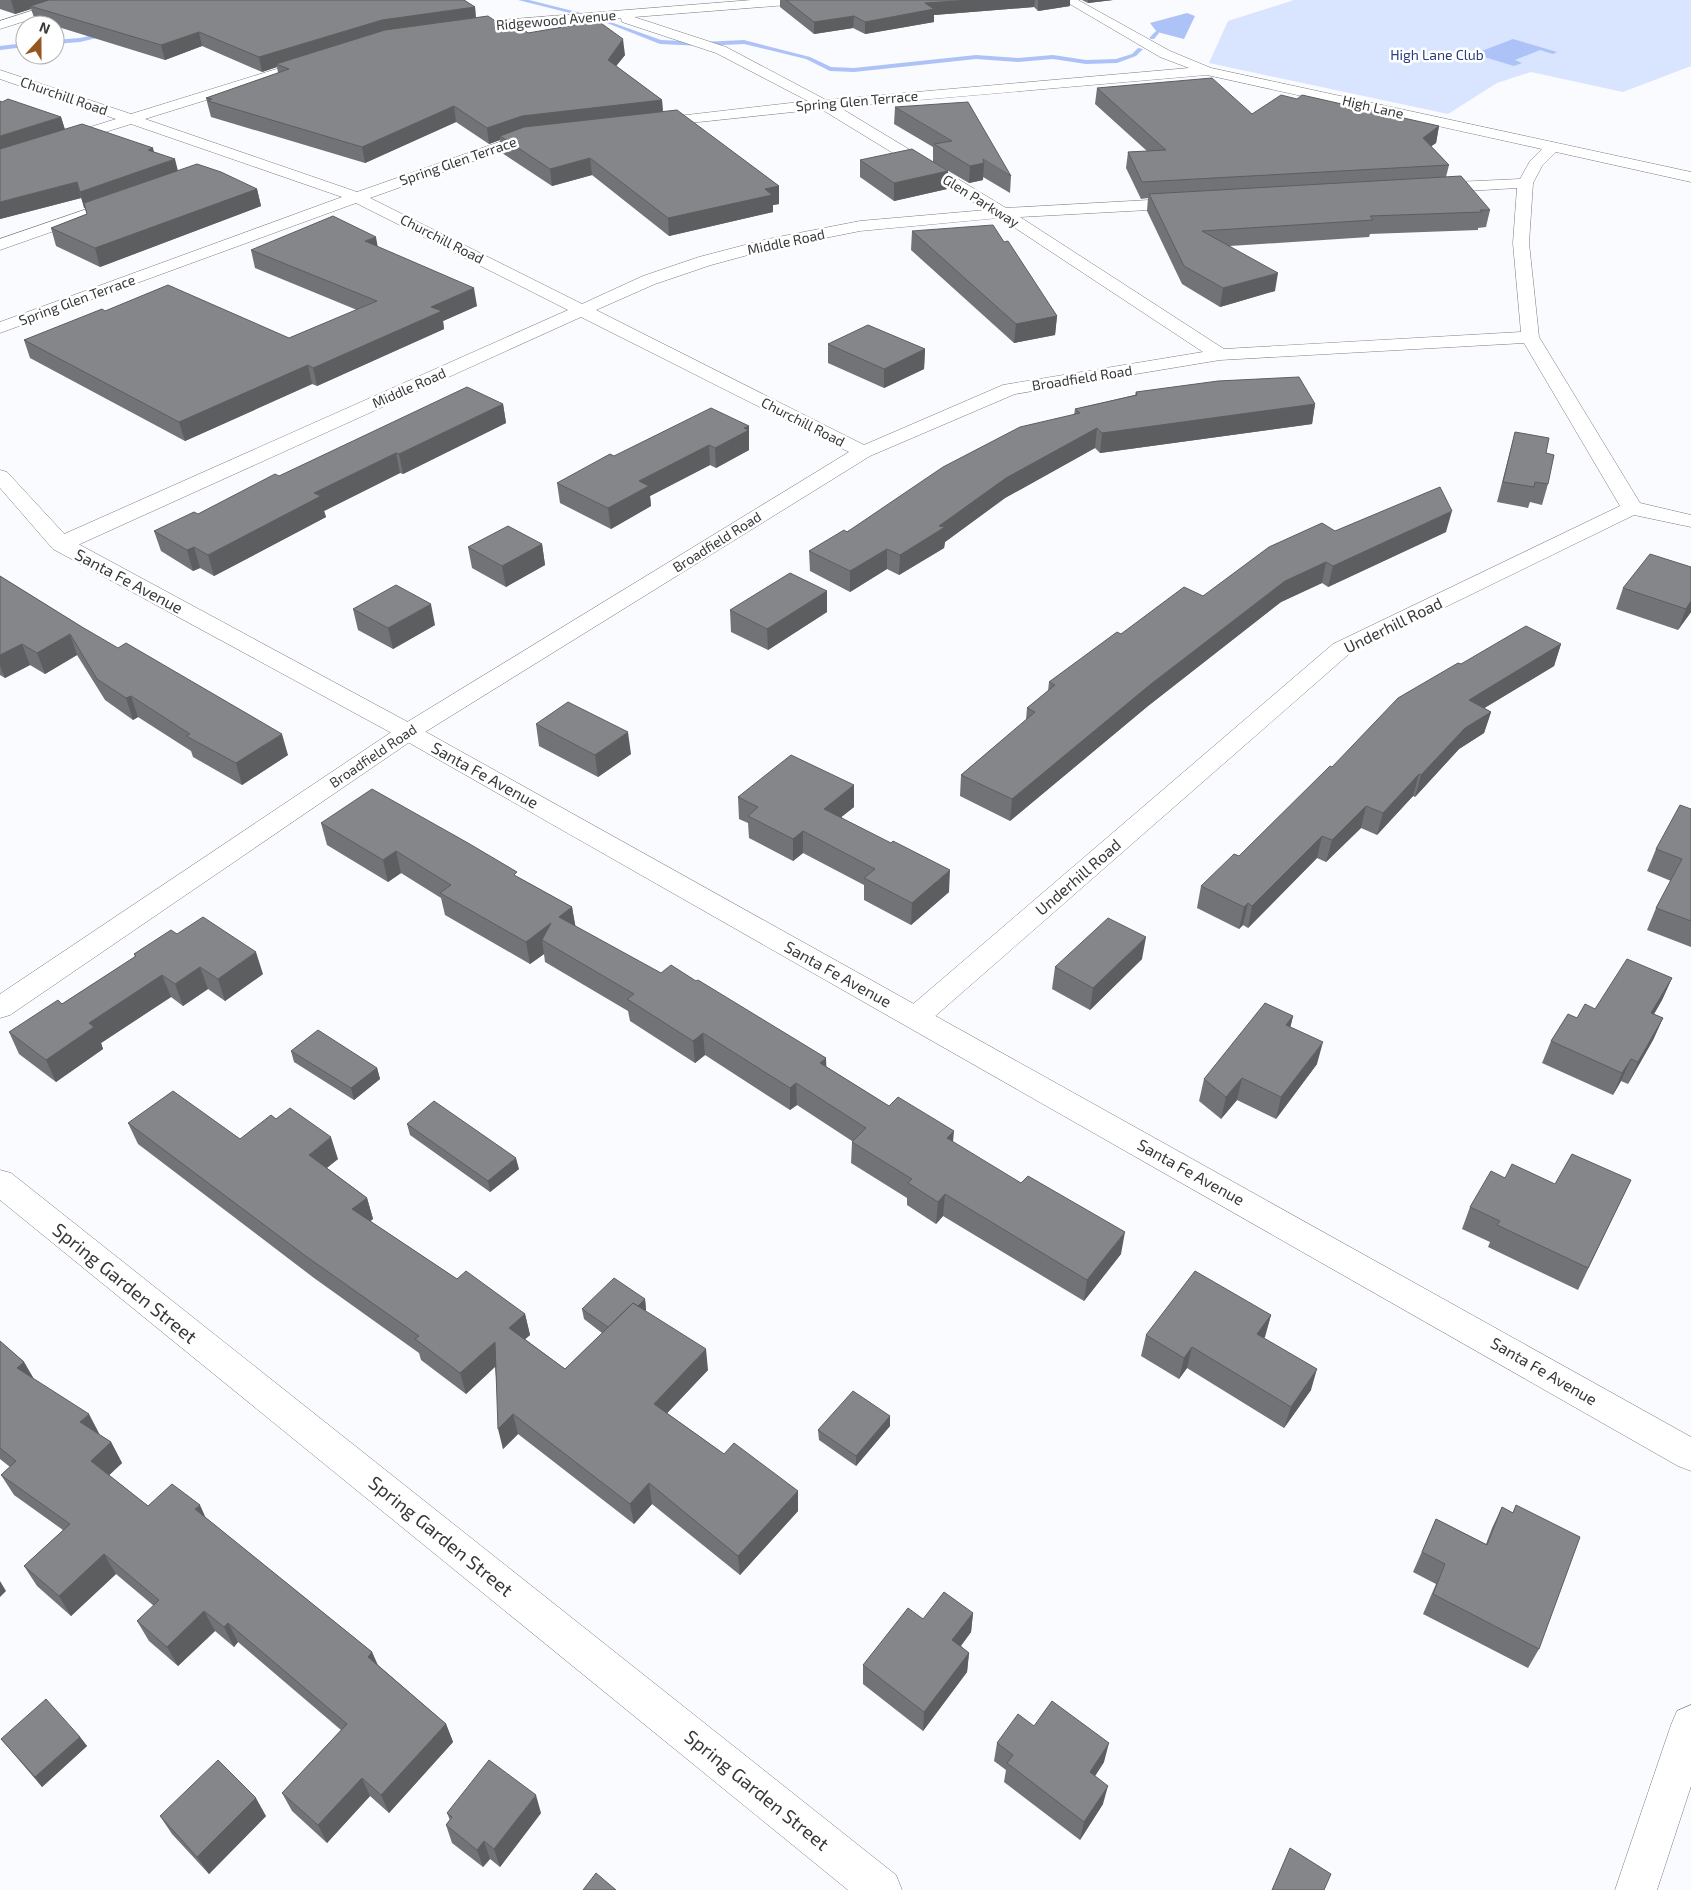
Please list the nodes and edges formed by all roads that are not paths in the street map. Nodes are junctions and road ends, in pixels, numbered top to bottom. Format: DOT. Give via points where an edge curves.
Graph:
graph roads {
  1 [pos="78,0"];
  2 [pos="800,0"];
  3 [pos="1069,0"];
  4 [pos="574,2"];
  5 [pos="614,15"];
  6 [pos="0,25"];
  7 [pos="453,31"];
  8 [pos="318,61"];
  9 [pos="1207,71"];
  10 [pos="0,74"];
  11 [pos="824,104"];
  12 [pos="128,119"];
  13 [pos="640,125"];
  14 [pos="553,135"];
  15 [pos="1552,147"];
  16 [pos="245,159"];
  17 [pos="0,160"];
  18 [pos="226,165"];
  19 [pos="1691,177"];
  20 [pos="1525,182"];
  21 [pos="1416,189"];
  22 [pos="358,197"];
  23 [pos="134,198"];
  24 [pos="1200,202"];
  25 [pos="1003,213"];
  26 [pos="0,245"];
  27 [pos="582,310"];
  28 [pos="0,328"];
  29 [pos="1530,337"];
  30 [pos="1220,355"];
  31 [pos="863,452"];
  32 [pos="0,476"];
  33 [pos="1632,508"];
  34 [pos="1691,521"];
  35 [pos="61,544"];
  36 [pos="408,732"];
  37 [pos="0,1008"];
  38 [pos="915,1018"];
  39 [pos="0,1182"];
  40 [pos="1691,1455"];
  41 [pos="1691,1725"];
  42 [pos="882,1890"];
  43 [pos="1636,1890"];
  1 -- 6 [label="street"];
  2 -- 5 [label="street, Ridgewood Avenue"];
  3 -- 9 [label="street, High Lane" via="1165,54"];
  4 -- 5 [label="street, Glen Parkway"];
  5 -- 7 [label="street, Ridgewood Avenue"];
  5 -- 11 [label="street, Glen Parkway" via="721,50"];
  8 -- 12 [label="street"];
  9 -- 11 [label="street, Spring Glen Terrace"];
  9 -- 15 [label="street, High Lane"];
  10 -- 12 [label="street, Churchill Road"];
  11 -- 13 [label="street, Spring Glen Terrace"];
  11 -- 25 [label="street, Glen Parkway"];
  12 -- 16 [label="street, Churchill Road"];
  12 -- 17 [label="street"];
  14 -- 22 [label="street, Spring Glen Terrace" via="524,138"];
  15 -- 19 [label="street, High Lane"];
  15 -- 20 [label="street" via="1535,164"];
  16 -- 18 [label="street"];
  16 -- 22 [label="street, Churchill Road"];
  20 -- 21 [label="street"];
  20 -- 29 [label="street" via="1521,243"];
  22 -- 27 [label="street, Churchill Road"];
  22 -- 28 [label="street, Spring Glen Terrace"];
  23 -- 26 [label="street"];
  24 -- 25 [label="street, Middle Road"];
  25 -- 27 [label="street, Middle Road" via="860,226 768,244 649,280"];
  25 -- 30 [label="street, Glen Parkway"];
  27 -- 31 [label="street, Churchill Road"];
  27 -- 35 [label="street, Middle Road"];
  29 -- 30 [label="street, Broadfield Road"];
  29 -- 33 [label="street"];
  30 -- 31 [label="street, Broadfield Road" via="1010,389"];
  31 -- 36 [label="street, Broadfield Road"];
  32 -- 35 [label="street, Santa Fe Avenue"];
  33 -- 34 [label="street"];
  33 -- 38 [label="street, Underhill Road" via="1341,649"];
  35 -- 36 [label="street, Santa Fe Avenue"];
  36 -- 37 [label="street, Broadfield Road"];
  36 -- 38 [label="street, Santa Fe Avenue"];
  38 -- 40 [label="street, Santa Fe Avenue"];
  39 -- 42 [label="street, Spring Garden Street"];
  41 -- 43 [label="street"];
}
